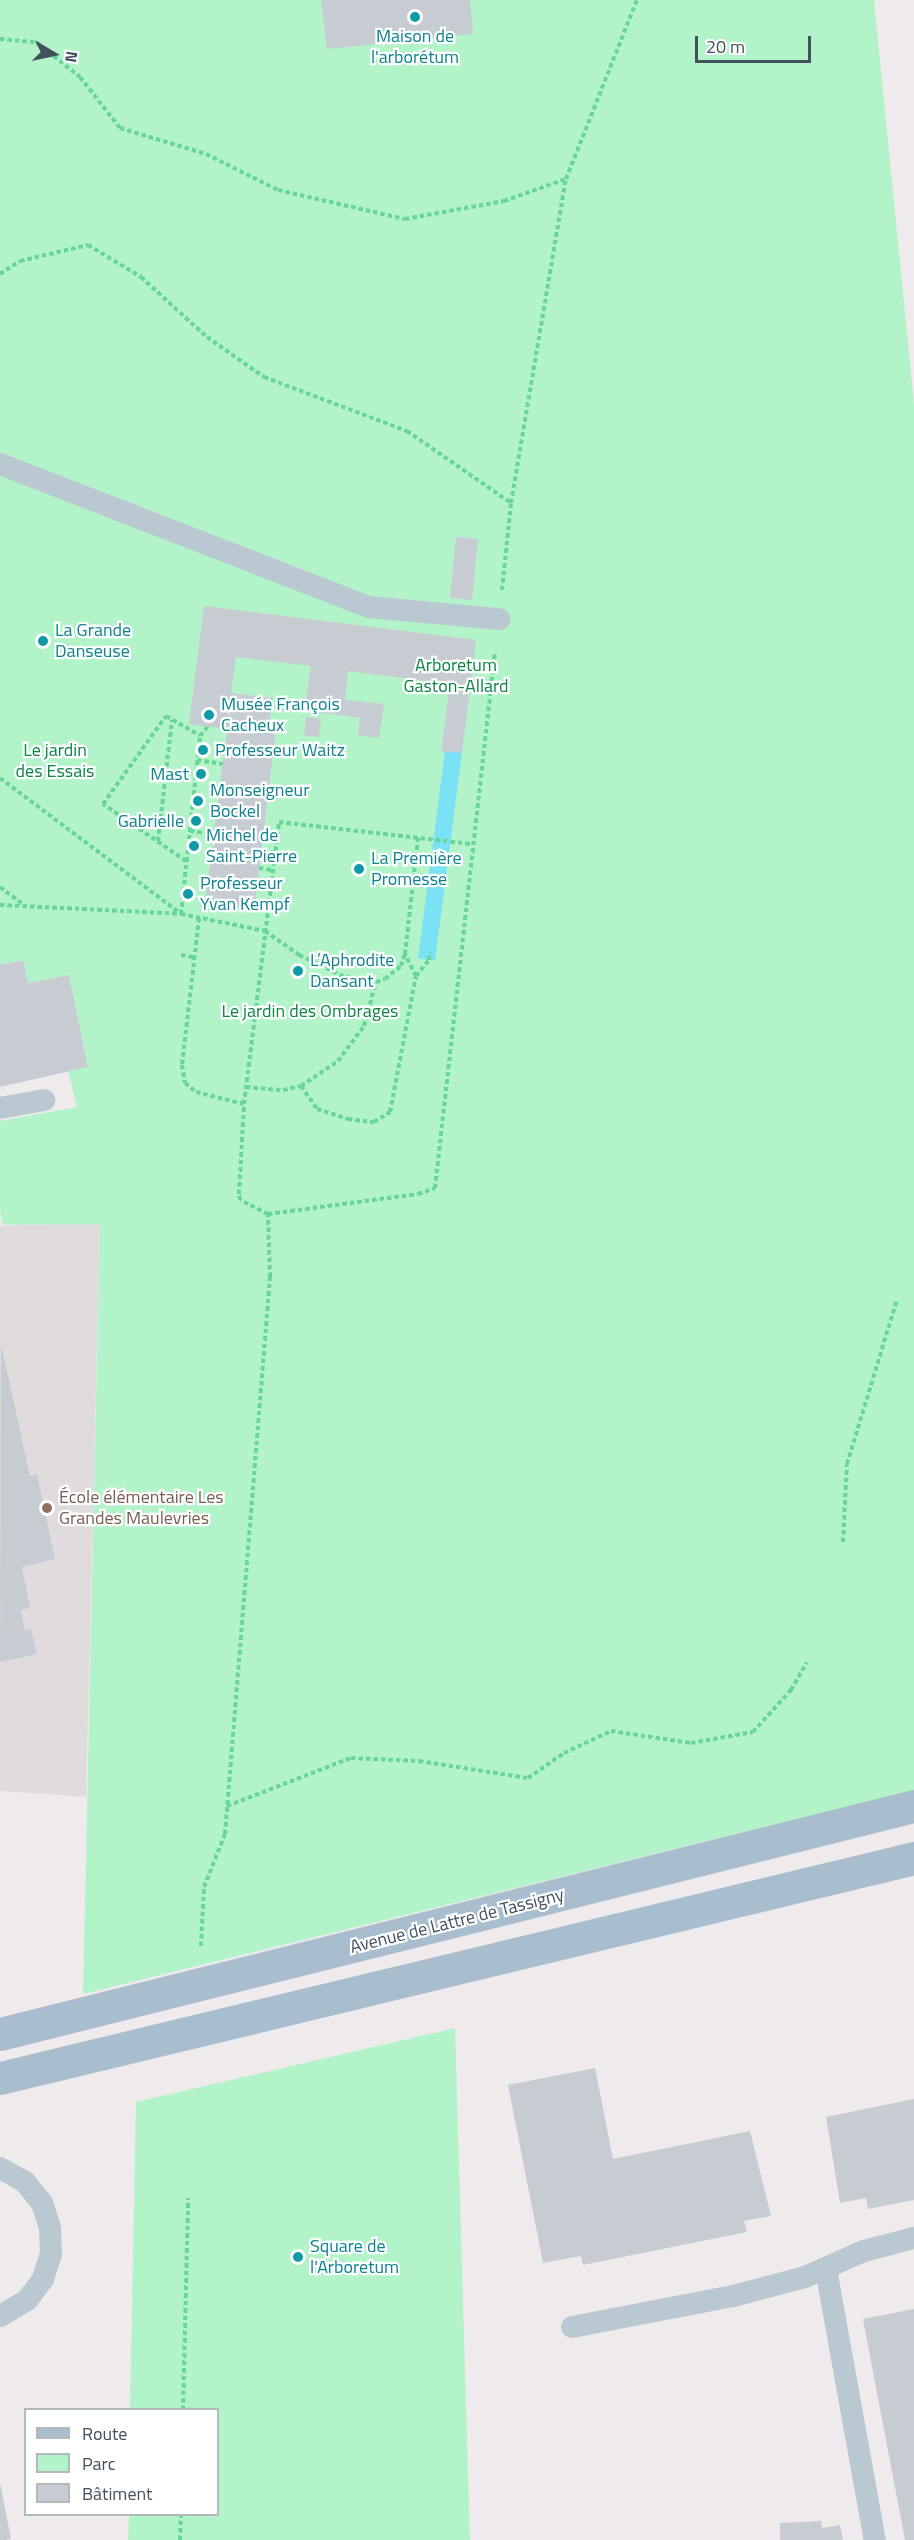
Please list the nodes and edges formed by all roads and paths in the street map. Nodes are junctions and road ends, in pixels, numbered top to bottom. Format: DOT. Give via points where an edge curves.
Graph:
graph roads {
  1 [pos="637,0"];
  2 [pos="0,39"];
  3 [pos="566,178"];
  4 [pos="0,274"];
  5 [pos="0,464"];
  6 [pos="511,503"];
  7 [pos="499,619"];
  8 [pos="172,720"];
  9 [pos="208,726"];
  10 [pos="200,736"];
  11 [pos="197,760"];
  12 [pos="223,764"];
  13 [pos="0,778"];
  14 [pos="190,831"];
  15 [pos="213,834"];
  16 [pos="417,838"];
  17 [pos="158,841"];
  18 [pos="472,844"];
  19 [pos="186,861"];
  20 [pos="259,868"];
  21 [pos="272,870"];
  22 [pos="0,887"];
  23 [pos="0,905"];
  24 [pos="25,906"];
  25 [pos="181,914"];
  26 [pos="200,918"];
  27 [pos="265,931"];
  28 [pos="430,952"];
  29 [pos="405,954"];
  30 [pos="181,955"];
  31 [pos="194,957"];
  32 [pos="416,976"];
  33 [pos="376,982"];
  34 [pos="301,1086"];
  35 [pos="246,1087"];
  36 [pos="44,1100"];
  37 [pos="244,1104"];
  38 [pos="0,1108"];
  39 [pos="268,1214"];
  40 [pos="897,1299"];
  41 [pos="843,1542"];
  42 [pos="807,1662"];
  43 [pos="227,1806"];
  44 [pos="914,1806"];
  45 [pos="914,1858"];
  46 [pos="201,1951"];
  47 [pos="0,2034"];
  48 [pos="0,2078"];
  49 [pos="0,2168"];
  50 [pos="188,2198"];
  51 [pos="914,2238"];
  52 [pos="826,2269"];
  53 [pos="0,2316"];
  54 [pos="572,2327"];
  55 [pos="183,2408"];
  56 [pos="181,2516"];
  57 [pos="180,2540"];
  58 [pos="875,2540"];
  1 -- 3 [label="path"];
  2 -- 3 [label="path" via="36,42 80,77 120,128 206,154 278,190 405,219 504,201"];
  3 -- 6 [label="path"];
  4 -- 6 [label="path" via="20,261 88,245 141,277 207,337 264,377 407,431"];
  5 -- 7 [label="lane" via="369,607"];
  6 -- 7 [label="path"];
  7 -- 18 [label="path"];
  8 -- 10 [label="path"];
  8 -- 17 [label="path"];
  8 -- 17 [label="path" via="166,716 103,804"];
  9 -- 10 [label="path"];
  10 -- 11 [label="path"];
  11 -- 12 [label="path"];
  11 -- 14 [label="path"];
  13 -- 25 [label="path"];
  14 -- 15 [label="path"];
  14 -- 19 [label="path"];
  16 -- 18 [label="path"];
  16 -- 21 [label="path" via="279,822"];
  16 -- 29 [label="path"];
  17 -- 19 [label="path"];
  18 -- 39 [label="path" via="435,1188 418,1194"];
  19 -- 25 [label="path"];
  20 -- 21 [label="path"];
  21 -- 27 [label="path"];
  22 -- 24 [label="path"];
  23 -- 24 [label="path"];
  24 -- 25 [label="path"];
  25 -- 26 [label="path"];
  26 -- 27 [label="path"];
  26 -- 31 [label="path"];
  27 -- 33 [label="path" via="324,969"];
  27 -- 35 [label="path"];
  28 -- 32 [label="path" via="429,960"];
  29 -- 32 [label="path"];
  29 -- 33 [label="path" via="401,966"];
  30 -- 31 [label="path"];
  31 -- 37 [label="path" via="182,1065 185,1083 196,1092"];
  32 -- 34 [label="path" via="396,1097 385,1119 360,1121 317,1109"];
  33 -- 34 [label="path" via="372,1005 353,1045 321,1075"];
  34 -- 35 [label="path" via="283,1090"];
  35 -- 37 [label="path"];
  36 -- 38 [label="lane"];
  37 -- 39 [label="path" via="240,1200"];
  39 -- 43 [label="path" via="270,1276"];
  40 -- 41 [label="path" via="848,1464"];
  42 -- 43 [label="path" via="791,1690 753,1732 691,1743 611,1731 564,1753 528,1778 419,1761 351,1758"];
  43 -- 46 [label="path" via="225,1834 204,1887"];
  44 -- 47 [label="main road, Avenue de Lattre de Tassigny"];
  45 -- 48 [label="main road"];
  49 -- 53 [label="lane" via="25,2182 42,2203 50,2228 51,2254 43,2279 27,2300"];
  50 -- 55 [label="path"];
  51 -- 52 [label="lane" via="864,2251"];
  52 -- 54 [label="lane" via="733,2296"];
  52 -- 58 [label="lane"];
  56 -- 57 [label="path"];
}
